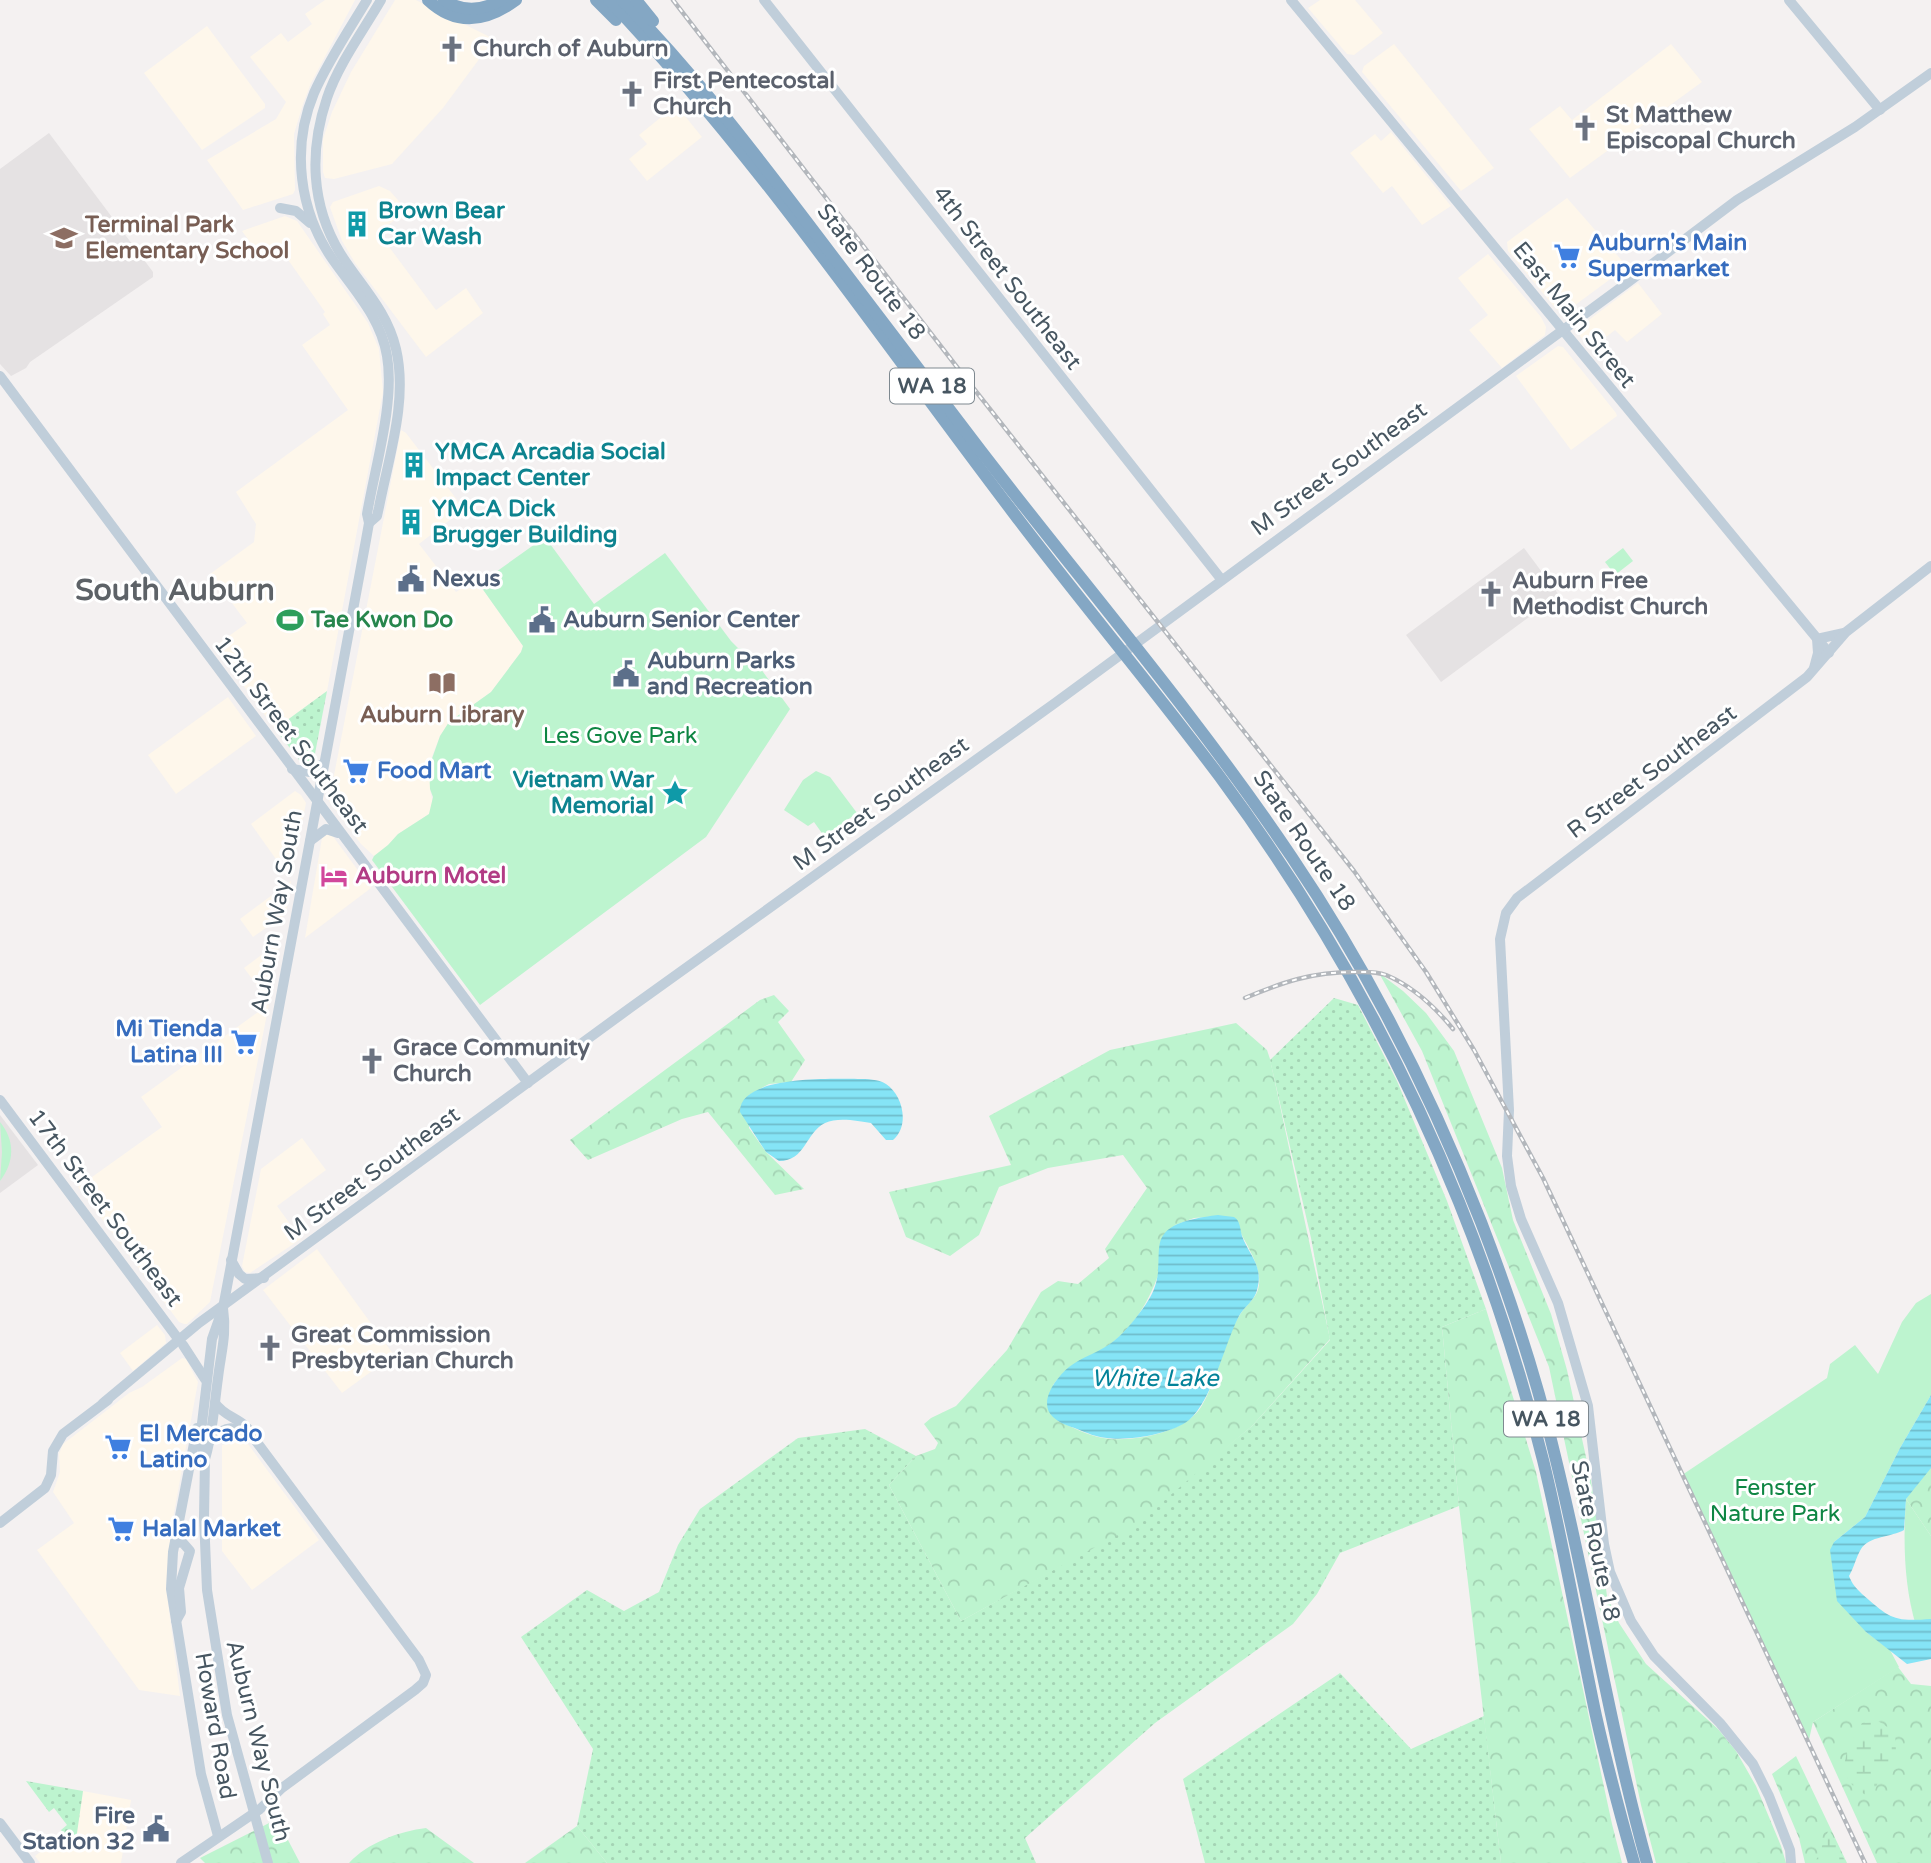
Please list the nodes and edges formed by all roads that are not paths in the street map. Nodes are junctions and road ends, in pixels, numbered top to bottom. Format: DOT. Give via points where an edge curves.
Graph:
graph roads {
  1 [pos="367,0"];
  2 [pos="381,0"];
  3 [pos="428,0"];
  4 [pos="444,0"];
  5 [pos="501,0"];
  6 [pos="516,0"];
  7 [pos="596,0"];
  8 [pos="608,0"];
  9 [pos="622,0"];
  10 [pos="636,0"];
  11 [pos="764,0"];
  12 [pos="1291,0"];
  13 [pos="1789,0"];
  14 [pos="687,69"];
  15 [pos="1931,74"];
  16 [pos="701,102"];
  17 [pos="1880,110"];
  18 [pos="715,111"];
  19 [pos="303,135"];
  20 [pos="317,196"];
  21 [pos="281,208"];
  22 [pos="313,225"];
  23 [pos="324,247"];
  24 [pos="1562,330"];
  25 [pos="395,372"];
  26 [pos="0,376"];
  27 [pos="1931,566"];
  28 [pos="1221,579"];
  29 [pos="1845,633"];
  30 [pos="1817,639"];
  31 [pos="1829,653"];
  32 [pos="1813,671"];
  33 [pos="323,764"];
  34 [pos="292,769"];
  35 [pos="316,801"];
  36 [pos="343,836"];
  37 [pos="309,842"];
  38 [pos="1371,1001"];
  39 [pos="528,1083"];
  40 [pos="0,1100"];
  41 [pos="231,1261"];
  42 [pos="264,1278"];
  43 [pos="223,1308"];
  44 [pos="181,1342"];
  45 [pos="206,1381"];
  46 [pos="215,1403"];
  47 [pos="202,1411"];
  48 [pos="253,1437"];
  49 [pos="211,1440"];
  50 [pos="205,1460"];
  51 [pos="0,1523"];
  52 [pos="175,1542"];
  53 [pos="176,1621"];
  54 [pos="0,1823"];
  55 [pos="218,1836"];
  56 [pos="30,1863"];
  57 [pos="181,1863"];
  58 [pos="268,1863"];
  59 [pos="1634,1863"];
  60 [pos="1647,1863"];
  61 [pos="1791,1863"];
  1 -- 19 [label="main road, Auburn Way South" via="314,92"];
  2 -- 20 [label="main road, Auburn Way South" via="327,97 315,152"];
  3 -- 6 [label="highway" via="447,14 472,19 495,14"];
  4 -- 5 [label="highway" via="472,9"];
  7 -- 16 [label="highway" via="684,92"];
  8 -- 16 [label="highway, State Route 18 / WA 18"];
  9 -- 14 [label="highway, State Route 18 / WA 18"];
  10 -- 14 [label="highway" via="676,48"];
  11 -- 28 [label="main road, 4th Street Southeast"];
  12 -- 24 [label="main road, East Main Street"];
  13 -- 17 [label="main road"];
  14 -- 18 [label="highway, State Route 18 / WA 18"];
  15 -- 17 [label="main road, M Street Southeast"];
  16 -- 18 [label="highway, State Route 18 / WA 18"];
  17 -- 24 [label="main road, M Street Southeast" via="1737,200"];
  18 -- 38 [label="highway, State Route 18 / WA 18" via="1016,516 1139,662 1337,942"];
  19 -- 20 [label="main road" via="308,180"];
  19 -- 22 [label="main road, Auburn Way South" via="304,197"];
  20 -- 23 [label="main road" via="314,209 325,237"];
  20 -- 25 [label="main road, Auburn Way South" via="338,249 385,319 394,342"];
  21 -- 22 [label="main road" via="296,211"];
  22 -- 23 [label="main road, Auburn Way South"];
  23 -- 25 [label="main road, Auburn Way South" via="372,314"];
  24 -- 28 [label="main road, M Street Southeast"];
  24 -- 30 [label="main road, East Main Street"];
  25 -- 33 [label="main road, Auburn Way South" via="400,396 377,516 369,523"];
  26 -- 34 [label="main road, 12th Street Southeast"];
  27 -- 29 [label="main road"];
  28 -- 39 [label="main road, M Street Southeast"];
  29 -- 30 [label="main road"];
  29 -- 31 [label="main road, R Street Southeast"];
  30 -- 31 [label="main road, East Main Street"];
  30 -- 32 [label="main road"];
  31 -- 32 [label="main road, R Street Southeast"];
  32 -- 61 [label="main road, R Street Southeast" via="1512,903 1500,947 1509,1172 1521,1220 1558,1303 1588,1406 1610,1572 1631,1621 1654,1656 1753,1764 1790,1850"];
  33 -- 34 [label="main road" via="310,772"];
  33 -- 35 [label="main road, Auburn Way South"];
  34 -- 35 [label="main road, 12th Street Southeast"];
  35 -- 36 [label="main road, 12th Street Southeast"];
  35 -- 37 [label="main road, Auburn Way South"];
  36 -- 37 [label="main road" via="326,829"];
  36 -- 39 [label="main road, 12th Street Southeast"];
  37 -- 41 [label="main road, Auburn Way South"];
  38 -- 59 [label="highway, State Route 18 / WA 18" via="1458,1198 1513,1355 1543,1458 1596,1716"];
  38 -- 60 [label="highway, State Route 18 / WA 18" via="1416,1074 1459,1169 1522,1339 1558,1464"];
  39 -- 42 [label="main road, M Street Southeast"];
  40 -- 44 [label="main road, 17th Street Southeast"];
  41 -- 42 [label="main road" via="244,1279"];
  41 -- 43 [label="main road, Auburn Way South"];
  42 -- 43 [label="main road, M Street Southeast"];
  43 -- 44 [label="main road, M Street Southeast"];
  43 -- 45 [label="main road, Auburn Way South"];
  43 -- 46 [label="main road, Auburn Way South" via="226,1329"];
  44 -- 45 [label="main road, 17th Street Southeast"];
  44 -- 51 [label="main road, M Street Southeast" via="59,1439 45,1488"];
  45 -- 47 [label="main road, Auburn Way South"];
  46 -- 48 [label="main road" via="244,1423"];
  46 -- 49 [label="main road, Auburn Way South"];
  47 -- 50 [label="main road, Auburn Way South" via="200,1440"];
  47 -- 52 [label="main road, Howard Road"];
  48 -- 49 [label="main road" via="230,1427"];
  48 -- 55 [label="main road" via="419,1660 425,1677 423,1684"];
  49 -- 50 [label="main road, Auburn Way South"];
  50 -- 58 [label="main road, Auburn Way South" via="205,1553 211,1619 227,1715"];
  52 -- 53 [label="main road, Howard Road" via="170,1571"];
  52 -- 53 [label="main road, Howard Road" via="190,1551 179,1588 181,1612"];
  53 -- 55 [label="main road, Howard Road" via="201,1774"];
  54 -- 56 [label="main road"];
  55 -- 57 [label="main road"];
}
